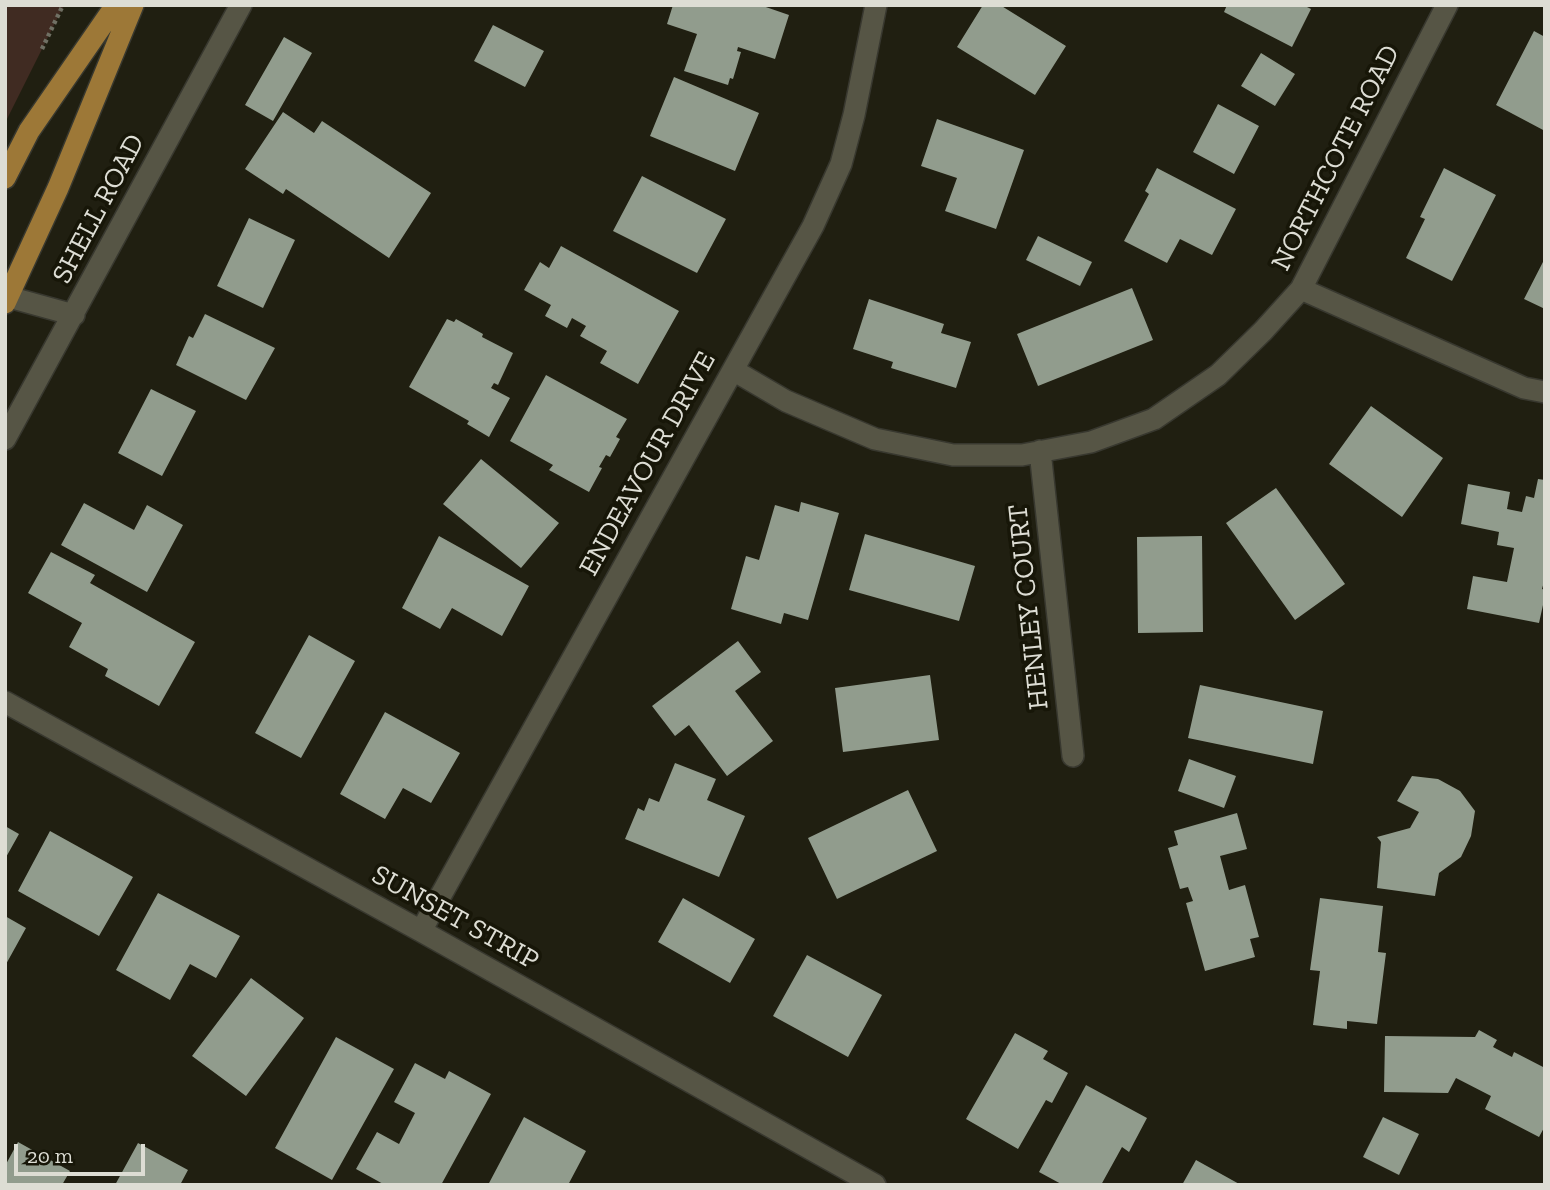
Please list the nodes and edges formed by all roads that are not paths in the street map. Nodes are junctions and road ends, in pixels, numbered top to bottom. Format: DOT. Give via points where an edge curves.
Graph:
graph roads {
  1 [pos="117,5"];
  2 [pos="133,5"];
  3 [pos="240,5"];
  4 [pos="876,5"];
  5 [pos="1447,5"];
  6 [pos="5,178"];
  7 [pos="1301,289"];
  8 [pos="6,299"];
  9 [pos="74,315"];
  10 [pos="733,370"];
  11 [pos="1545,392"];
  12 [pos="5,439"];
  13 [pos="1040,451"];
  14 [pos="5,702"];
  15 [pos="1073,756"];
  16 [pos="421,930"];
  17 [pos="875,1185"];
  1 -- 6 [label="main road" via="29,131"];
  2 -- 8 [label="main road, SHELL ROAD" via="58,188"];
  3 -- 9 [label="street, SHELL ROAD"];
  4 -- 10 [label="street, ENDEAVOUR DRIVE" via="841,164 813,226"];
  5 -- 7 [label="street, NORTHCOTE ROAD"];
  7 -- 11 [label="street" via="1524,388"];
  7 -- 13 [label="street, NORTHCOTE ROAD" via="1218,375 1154,419 1091,442"];
  8 -- 9 [label="street"];
  9 -- 12 [label="street, SHELL ROAD"];
  10 -- 13 [label="street, NORTHCOTE ROAD" via="786,401 875,439 953,455"];
  10 -- 16 [label="street, ENDEAVOUR DRIVE"];
  13 -- 15 [label="street, HENLEY COURT"];
  14 -- 16 [label="street, SUNSET STRIP"];
  16 -- 17 [label="street, SUNSET STRIP"];
}
